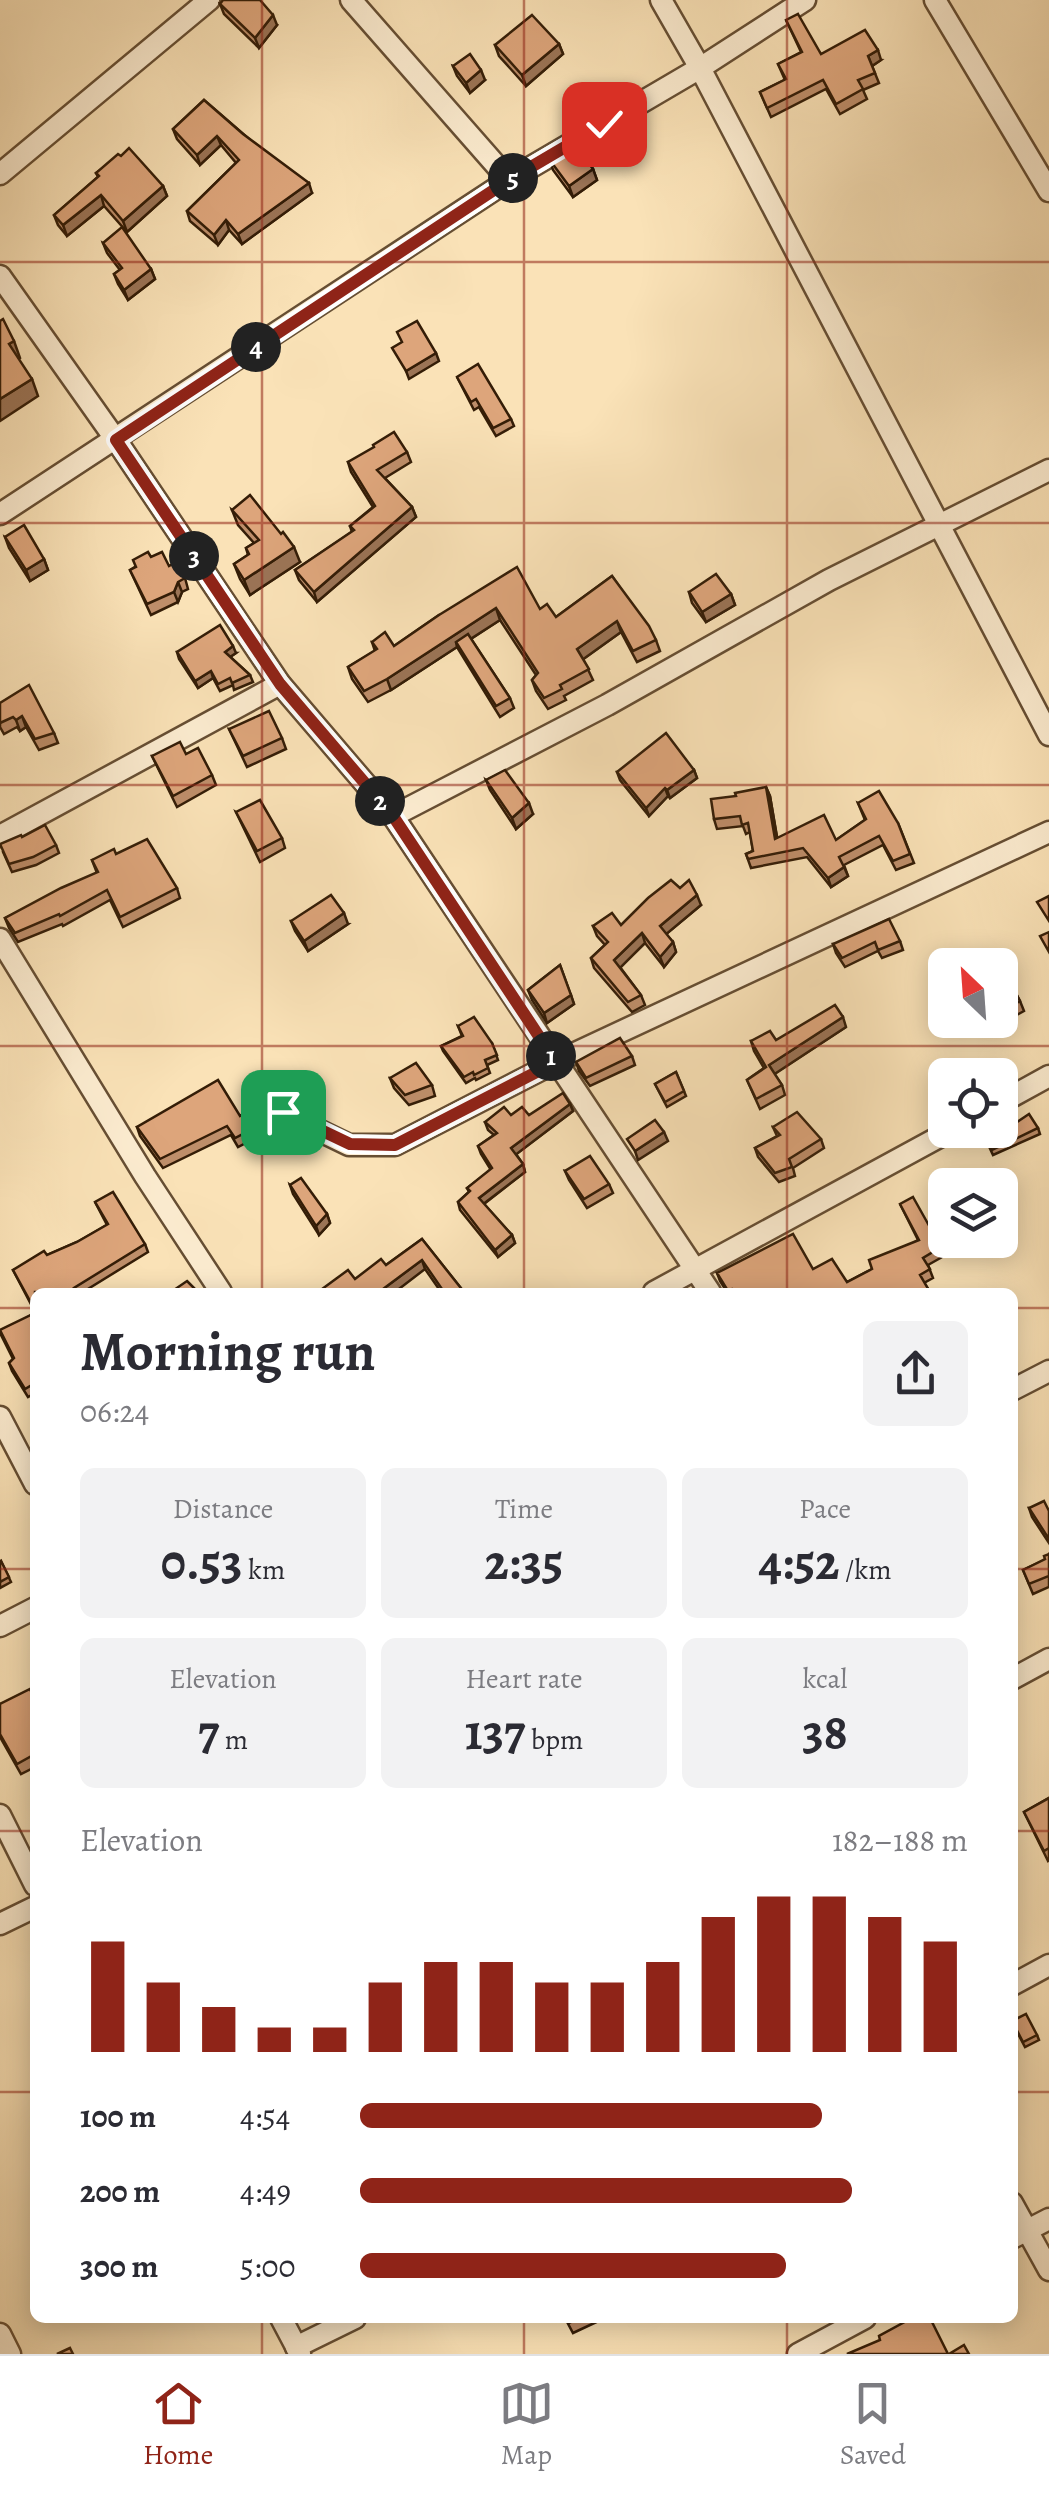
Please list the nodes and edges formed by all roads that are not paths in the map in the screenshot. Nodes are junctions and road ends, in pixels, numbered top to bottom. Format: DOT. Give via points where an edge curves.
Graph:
graph roads {
  1 [pos="209,0"];
  2 [pos="351,0"];
  3 [pos="661,0"];
  4 [pos="805,0"];
  5 [pos="935,0"];
  6 [pos="700,68"];
  7 [pos="0,174"];
  8 [pos="509,180"];
  9 [pos="1049,190"];
  10 [pos="0,276"];
  11 [pos="116,440"];
  12 [pos="1049,470"];
  13 [pos="0,514"];
  14 [pos="938,526"];
  15 [pos="280,684"];
  16 [pos="1049,735"];
  17 [pos="393,816"];
  18 [pos="1049,832"];
  19 [pos="0,836"];
  20 [pos="0,939"];
  21 [pos="556,1062"];
  22 [pos="1049,1076"];
  23 [pos="1018,1093"];
  24 [pos="283,1112"];
  25 [pos="928,1143"];
  26 [pos="696,1271"];
  27 [pos="218,1288"];
  28 [pos="662,1288"];
  29 [pos="707,1288"];
  30 [pos="1049,1370"];
  31 [pos="1018,1387"];
  32 [pos="0,1416"];
  33 [pos="30,1474"];
  34 [pos="30,1611"];
  35 [pos="0,1626"];
  36 [pos="1049,1659"];
  37 [pos="1018,1676"];
  38 [pos="0,1815"];
  39 [pos="30,1875"];
  40 [pos="30,1909"];
  41 [pos="0,1924"];
  42 [pos="1049,1964"];
  43 [pos="1018,1982"];
  44 [pos="1049,2218"];
  45 [pos="1020,2234"];
  46 [pos="1049,2270"];
  47 [pos="284,2323"];
  48 [pos="345,2323"];
  49 [pos="856,2323"];
  50 [pos="0,2334"];
  51 [pos="298,2350"];
  52 [pos="10,2354"];
  53 [pos="798,2354"];
  1 -- 7 [label="street"];
  2 -- 8 [label="street"];
  3 -- 6 [label="street"];
  4 -- 6 [label="street"];
  5 -- 9 [label="street"];
  6 -- 8 [label="street"];
  6 -- 14 [label="street"];
  8 -- 11 [label="street"];
  10 -- 11 [label="street"];
  11 -- 13 [label="street"];
  11 -- 15 [label="street"];
  12 -- 14 [label="street"];
  14 -- 16 [label="street"];
  14 -- 17 [label="street"];
  15 -- 17 [label="street"];
  15 -- 19 [label="street"];
  17 -- 21 [label="street"];
  18 -- 21 [label="street"];
  20 -- 27 [label="street"];
  21 -- 24 [label="street" via="395,1145 350,1144"];
  21 -- 26 [label="street"];
  22 -- 23 [label="street"];
  25 -- 26 [label="street"];
  26 -- 28 [label="street"];
  26 -- 29 [label="street"];
  30 -- 31 [label="street"];
  32 -- 33 [label="street"];
  34 -- 35 [label="street"];
  36 -- 37 [label="street"];
  38 -- 39 [label="street"];
  40 -- 41 [label="street"];
  42 -- 43 [label="street"];
  44 -- 45 [label="street"];
  45 -- 46 [label="street"];
  47 -- 51 [label="street"];
  48 -- 51 [label="street"];
  49 -- 53 [label="street"];
  50 -- 52 [label="street"];
}
